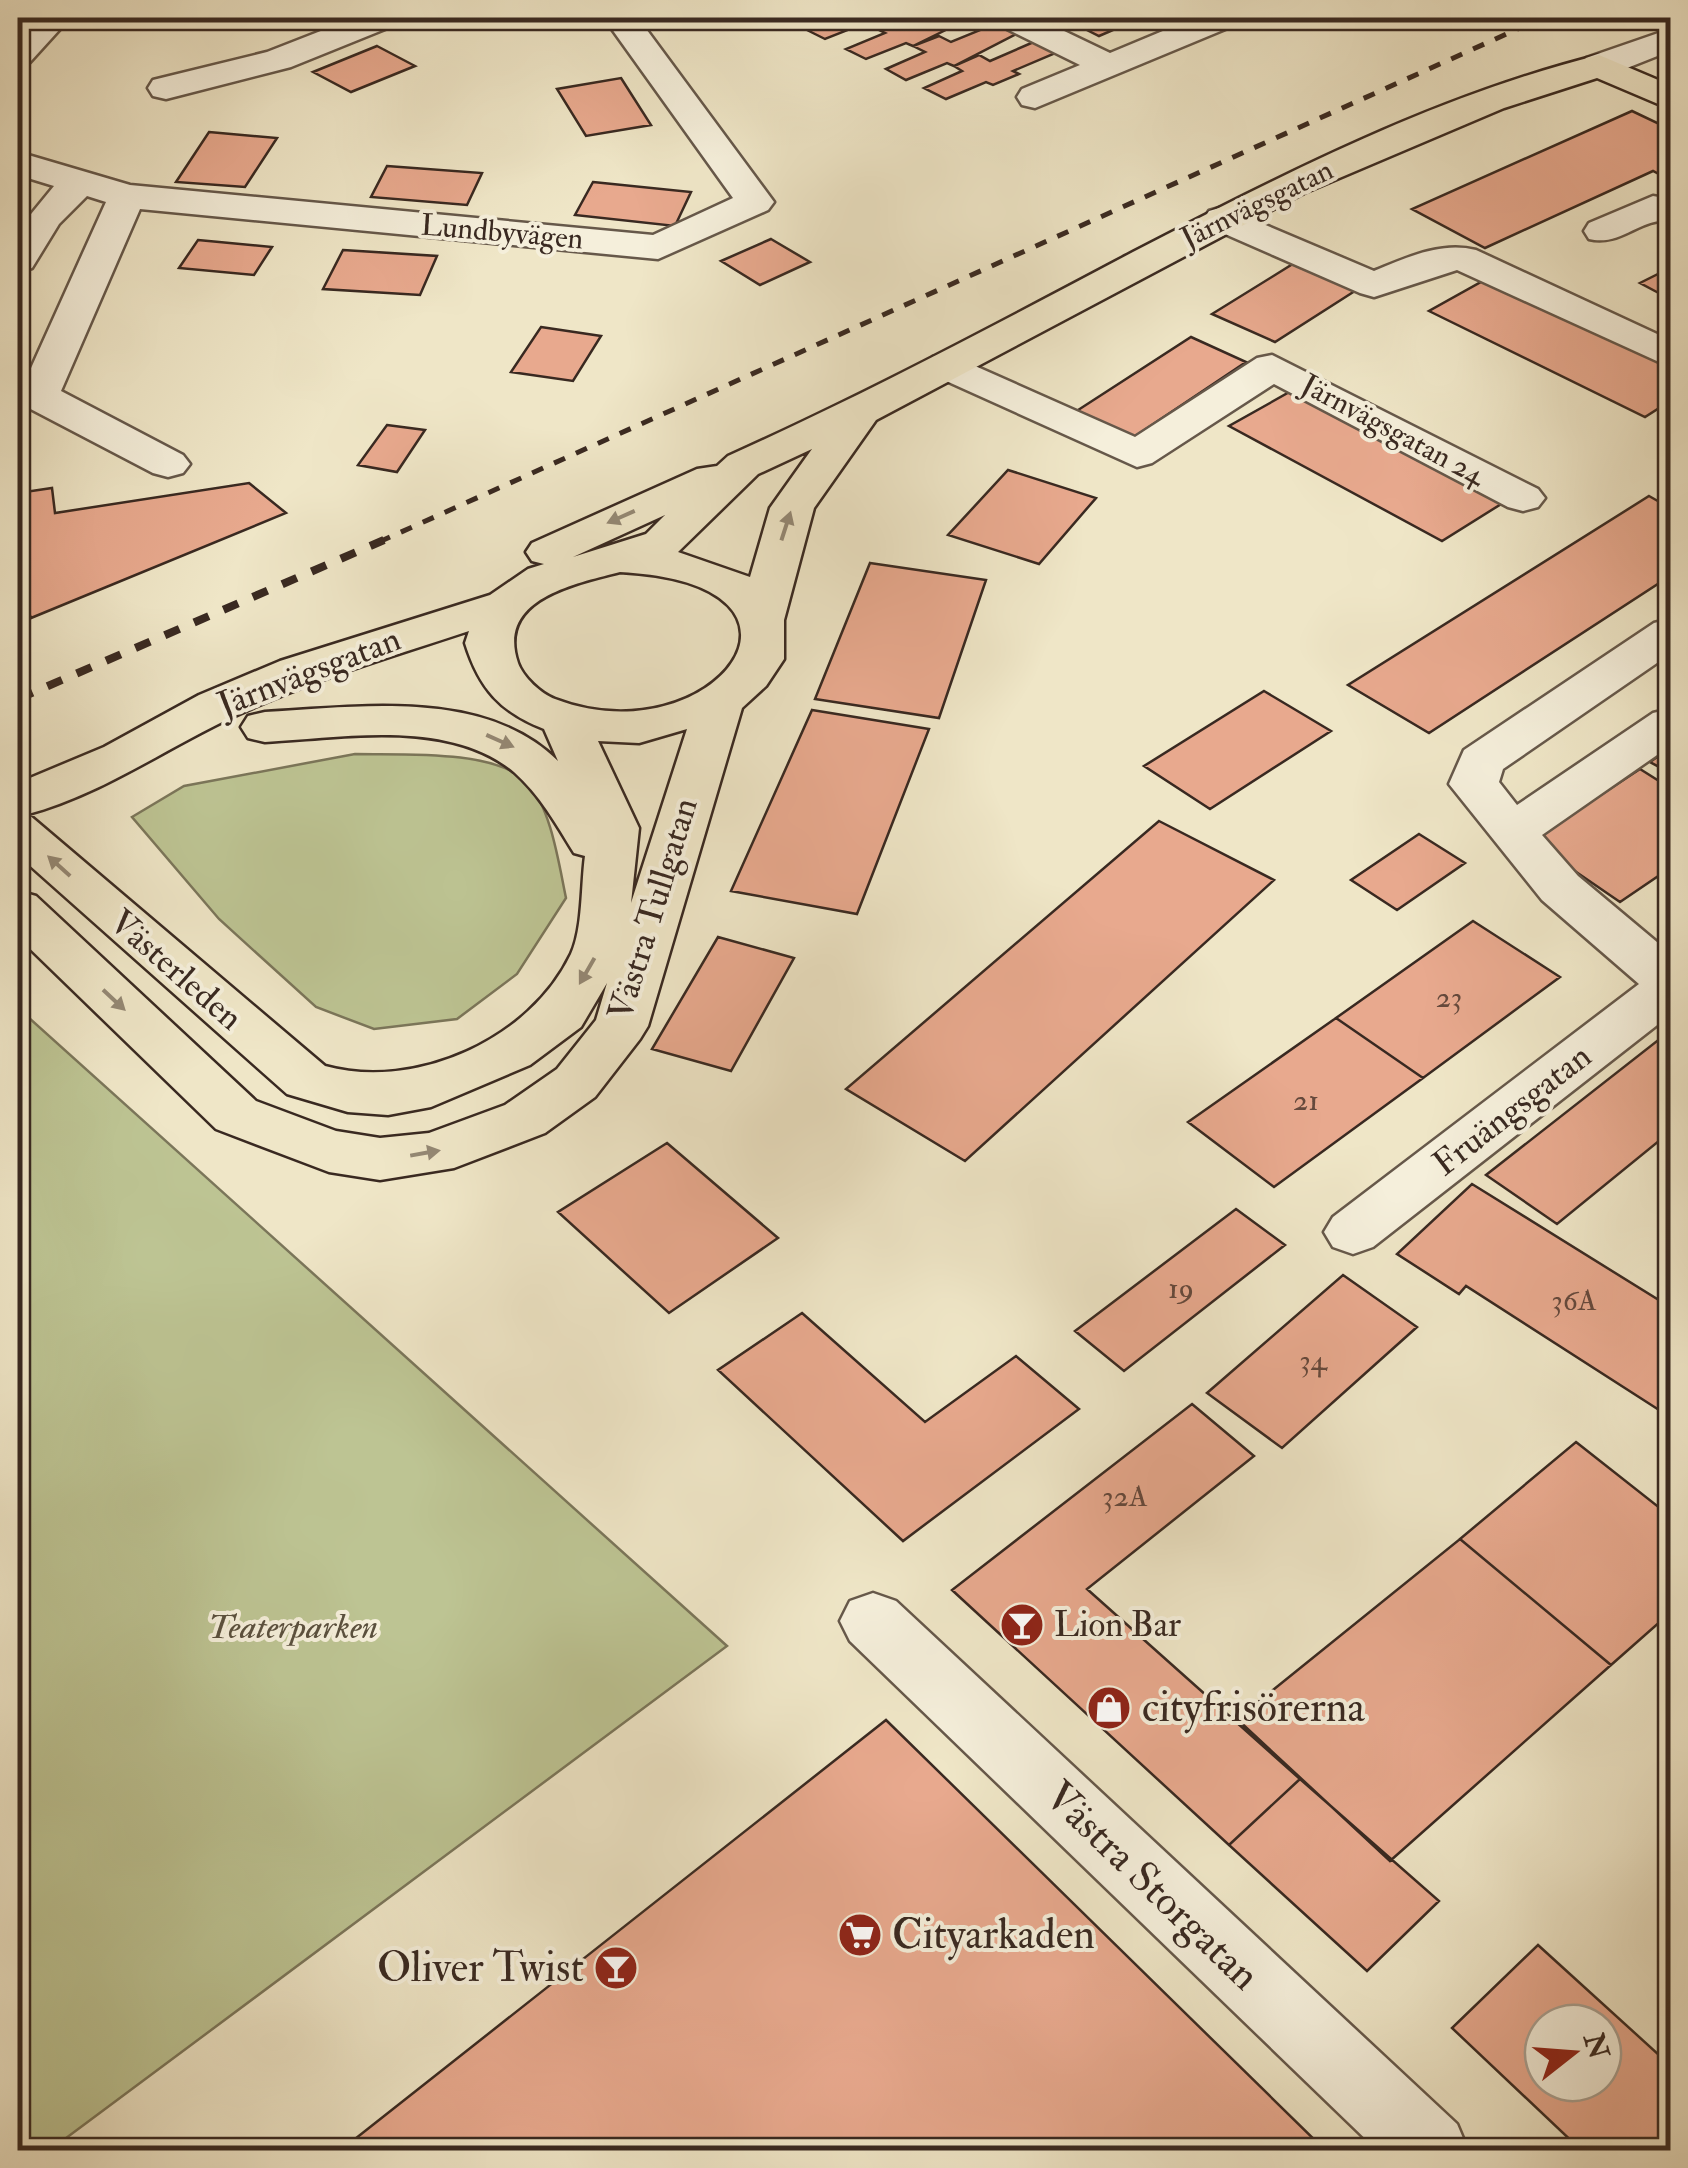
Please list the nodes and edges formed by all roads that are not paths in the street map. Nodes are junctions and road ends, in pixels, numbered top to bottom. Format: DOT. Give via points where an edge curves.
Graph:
graph roads {
  1 [pos="53,18"];
  2 [pos="383,18"];
  3 [pos="621,18"];
  4 [pos="1012,18"];
  5 [pos="1223,18"];
  6 [pos="1670,39"];
  7 [pos="18,55"];
  8 [pos="1109,66"];
  9 [pos="1599,66"];
  10 [pos="166,88"];
  11 [pos="1035,96"];
  12 [pos="1670,98"];
  13 [pos="18,163"];
  14 [pos="80,182"];
  15 [pos="127,196"];
  16 [pos="1670,210"];
  17 [pos="1223,219"];
  18 [pos="1603,231"];
  19 [pos="18,260"];
  20 [pos="1670,356"];
  21 [pos="948,366"];
  22 [pos="862,411"];
  23 [pos="168,464"];
  24 [pos="743,465"];
  25 [pos="1523,498"];
  26 [pos="620,559"];
  27 [pos="504,605"];
  28 [pos="761,620"];
  29 [pos="1670,633"];
  30 [pos="408,634"];
  31 [pos="512,697"];
  32 [pos="720,702"];
  33 [pos="565,722"];
  34 [pos="1670,724"];
  35 [pos="266,727"];
  36 [pos="121,758"];
  37 [pos="18,801"];
  38 [pos="18,828"];
  39 [pos="1512,832"];
  40 [pos="610,878"];
  41 [pos="30,920"];
  42 [pos="1670,984"];
  43 [pos="348,1092"];
  44 [pos="329,1151"];
  45 [pos="1353,1232"];
  46 [pos="873,1621"];
  47 [pos="1430,2150"];
  1 -- 7 [label="street"];
  2 -- 10 [label="street" via="279,60"];
  3 -- 15 [label="street, Lundbyvägen" via="754,202 658,247"];
  4 -- 8 [label="street"];
  5 -- 8 [label="street"];
  6 -- 9 [label="street, Järnvägsgatan"];
  8 -- 11 [label="street"];
  9 -- 12 [label="main road"];
  9 -- 17 [label="main road, Järnvägsgatan" via="1492,100"];
  13 -- 14 [label="street, Lundbyvägen"];
  14 -- 15 [label="street, Lundbyvägen"];
  14 -- 19 [label="street" via="44,218"];
  15 -- 23 [label="street" via="38,396"];
  16 -- 18 [label="street" via="1653,208"];
  17 -- 20 [label="street" via="1374,285 1428,263 1462,258"];
  17 -- 21 [label="main road, Järnvägsgatan"];
  21 -- 22 [label="main road, Järnvägsgatan"];
  21 -- 25 [label="street, Järnvägsgatan 24" via="1136,454 1272,367"];
  22 -- 24 [label="main road, Järnvägsgatan"];
  28 -- 22 [label="main road, Järnvägsgatan, one-way" via="792,508"];
  24 -- 26 [label="main road, Järnvägsgatan" via="662,543"];
  24 -- 30 [label="main road, one-way" via="469,590"];
  26 -- 27 [label="main road" via="553,573"];
  26 -- 28 [label="main road" via="658,560 709,574 748,598"];
  27 -- 30 [label="main road, Järnvägsgatan"];
  27 -- 31 [label="main road" via="486,652"];
  28 -- 32 [label="main road, Västra Tullgatan" via="763,649 750,677"];
  29 -- 39 [label="street" via="1481,762 1474,784"];
  30 -- 36 [label="main road, Järnvägsgatan" via="280,678"];
  31 -- 33 [label="main road, Västra Tullgatan"];
  31 -- 35 [label="main road, Järnvägsgatan" via="400,698"];
  32 -- 33 [label="main road, Västra Tullgatan" via="647,726"];
  44 -- 32 [label="main road, Västra Tullgatan, one-way" via="380,1159 434,1152 525,1119 576,1082 621,1026"];
  33 -- 40 [label="main road, Västra Tullgatan" via="614,828"];
  34 -- 39 [label="street"];
  35 -- 36 [label="main road, Järnvägsgatan"];
  35 -- 40 [label="main road, one-way" via="416,721 473,729 513,746 551,777 580,816"];
  36 -- 37 [label="main road, Järnvägsgatan"];
  43 -- 38 [label="main road, Västerleden, one-way" via="306,1080 283,1064"];
  39 -- 42 [label="street" via="1560,888"];
  40 -- 43 [label="main road, Västra Tullgatan, one-way" via="598,951 562,1014 511,1050 432,1087 388,1095"];
  41 -- 44 [label="main road, Västerleden, one-way" via="236,1115"];
  42 -- 45 [label="street, Fruängsgatan"];
  46 -- 47 [label="street, Västra Storgatan"];
}
